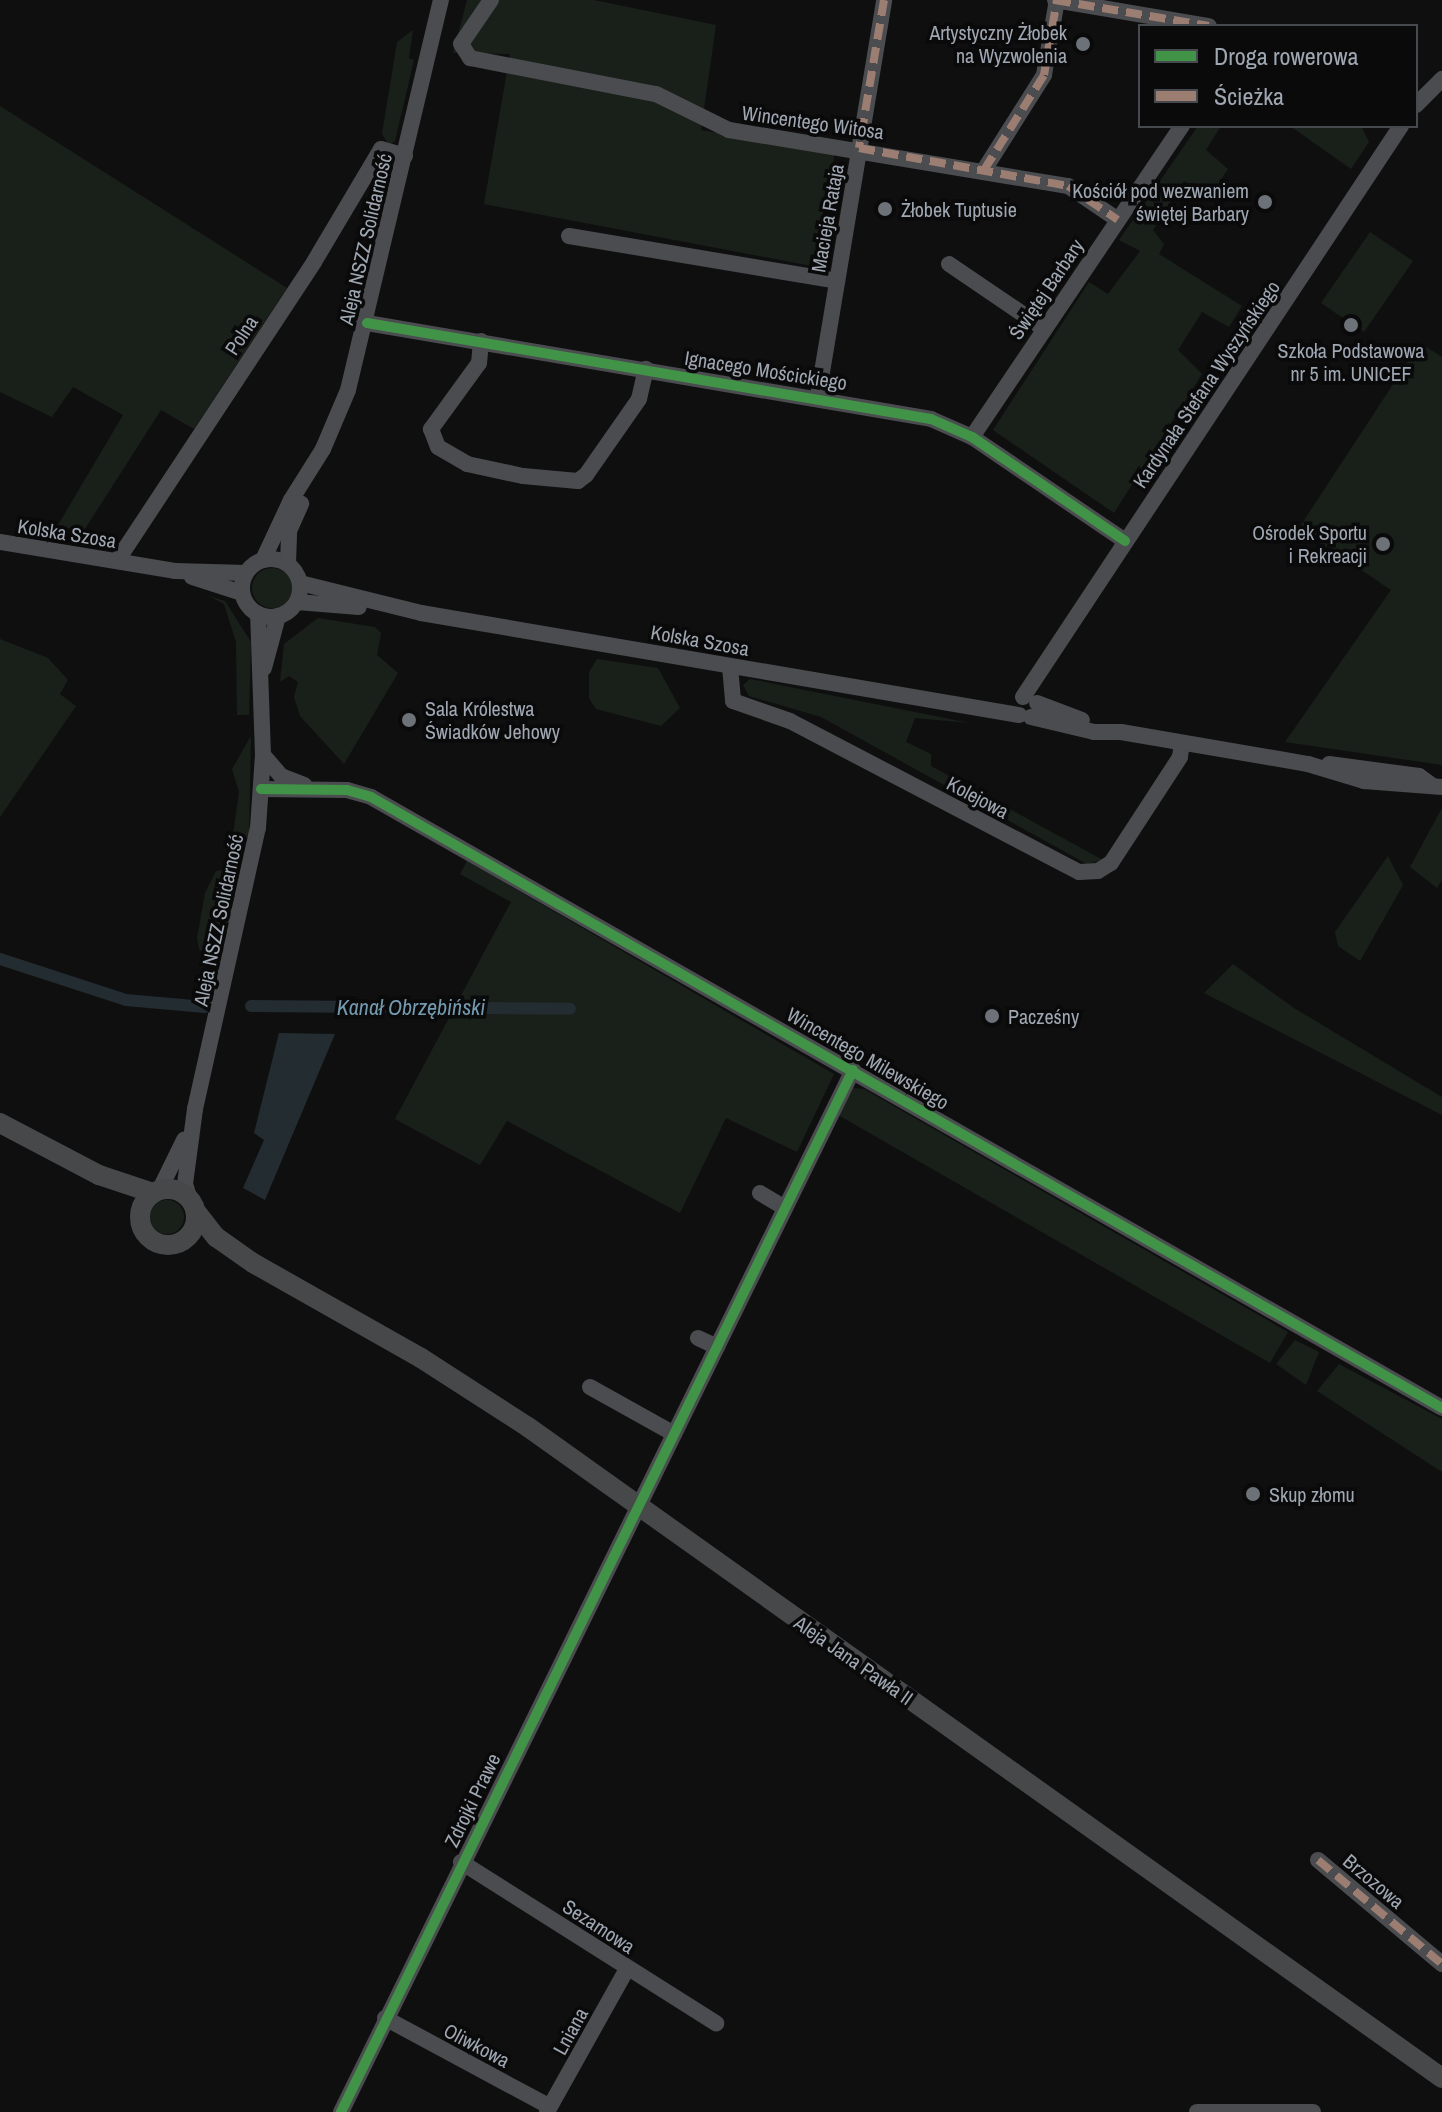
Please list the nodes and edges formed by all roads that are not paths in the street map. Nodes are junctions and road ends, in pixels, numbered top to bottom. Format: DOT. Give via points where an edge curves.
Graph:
graph roads {
  1 [pos="441,0"];
  2 [pos="491,0"];
  3 [pos="884,0"];
  4 [pos="1056,0"];
  5 [pos="1197,24"];
  6 [pos="1442,79"];
  7 [pos="1418,103"];
  8 [pos="1181,128"];
  9 [pos="1398,128"];
  10 [pos="859,148"];
  11 [pos="405,156"];
  12 [pos="984,170"];
  13 [pos="1118,220"];
  14 [pos="569,236"];
  15 [pos="949,264"];
  16 [pos="837,281"];
  17 [pos="367,323"];
  18 [pos="1043,328"];
  19 [pos="481,341"];
  20 [pos="646,369"];
  21 [pos="818,396"];
  22 [pos="972,437"];
  23 [pos="307,479"];
  24 [pos="1125,541"];
  25 [pos="0,542"];
  26 [pos="263,560"];
  27 [pos="117,561"];
  28 [pos="288,564"];
  29 [pos="175,571"];
  30 [pos="246,573"];
  31 [pos="300,583"];
  32 [pos="242,593"];
  33 [pos="297,602"];
  34 [pos="421,613"];
  35 [pos="258,614"];
  36 [pos="278,616"];
  37 [pos="730,666"];
  38 [pos="261,689"];
  39 [pos="1026,706"];
  40 [pos="1182,743"];
  41 [pos="263,755"];
  42 [pos="309,787"];
  43 [pos="1438,787"];
  44 [pos="261,789"];
  45 [pos="853,1070"];
  46 [pos="195,1109"];
  47 [pos="0,1123"];
  48 [pos="57,1155"];
  49 [pos="157,1191"];
  50 [pos="760,1193"];
  51 [pos="193,1205"];
  52 [pos="785,1208"];
  53 [pos="140,1219"];
  54 [pos="181,1242"];
  55 [pos="253,1263"];
  56 [pos="698,1338"];
  57 [pos="717,1347"];
  58 [pos="590,1387"];
  59 [pos="1442,1408"];
  60 [pos="674,1434"];
  61 [pos="638,1506"];
  62 [pos="1318,1860"];
  63 [pos="461,1862"];
  64 [pos="1442,1964"];
  65 [pos="627,1969"];
  66 [pos="385,2018"];
  67 [pos="716,2023"];
  68 [pos="1442,2078"];
  69 [pos="548,2110"];
  70 [pos="341,2112"];
  71 [pos="1197,2112"];
  72 [pos="1313,2112"];
  1 -- 11 [label="street, Aleja NSZZ Solidarność"];
  2 -- 10 [label="street, Wincentego Witosa" via="461,44 470,58 656,94 729,130"];
  3 -- 10 [label="street, Macieja Rataja"];
  4 -- 5 [label="street"];
  4 -- 12 [label="street" via="1044,75"];
  6 -- 7 [label="street"];
  8 -- 13 [label="street, Świętej Barbary"];
  9 -- 24 [label="street, Kardynała Stefana Wyszyńskiego"];
  10 -- 12 [label="street, Wincentego Witosa"];
  10 -- 16 [label="street, Macieja Rataja"];
  11 -- 17 [label="street, Aleja NSZZ Solidarność"];
  11 -- 27 [label="street, Polna" via="381,149 314,262"];
  12 -- 13 [label="street, Wincentego Witosa" via="1068,186"];
  13 -- 18 [label="street, Świętej Barbary"];
  14 -- 16 [label="street"];
  15 -- 18 [label="street"];
  16 -- 21 [label="street, Macieja Rataja"];
  17 -- 19 [label="street, Ignacego Mościckiego"];
  17 -- 23 [label="street, Aleja NSZZ Solidarność" via="340,412"];
  18 -- 22 [label="street, Świętej Barbary"];
  19 -- 20 [label="street, Ignacego Mościckiego"];
  19 -- 20 [label="street" via="479,363 431,429 438,447 467,464 523,476 578,481 586,475 639,399"];
  20 -- 21 [label="street, Ignacego Mościckiego"];
  21 -- 22 [label="street, Ignacego Mościckiego" via="931,419"];
  22 -- 24 [label="street, Ignacego Mościckiego"];
  23 -- 26 [label="street, Aleja NSZZ Solidarność" via="291,500"];
  23 -- 28 [label="street, Aleja NSZZ Solidarność" via="289,531"];
  24 -- 39 [label="street, Kardynała Stefana Wyszyńskiego" via="1042,663"];
  25 -- 27 [label="street, Kolska Szosa"];
  26 -- 28 [label="street"];
  26 -- 30 [label="street"];
  27 -- 29 [label="street, Kolska Szosa"];
  28 -- 31 [label="street"];
  29 -- 30 [label="street, Kolska Szosa"];
  29 -- 32 [label="street, Kolska Szosa"];
  30 -- 32 [label="street"];
  31 -- 33 [label="street"];
  31 -- 34 [label="street, Kolska Szosa"];
  32 -- 35 [label="street"];
  33 -- 34 [label="street, Kolska Szosa"];
  33 -- 36 [label="street"];
  34 -- 37 [label="street, Kolska Szosa"];
  35 -- 36 [label="street"];
  35 -- 38 [label="street, Aleja NSZZ Solidarność"];
  36 -- 38 [label="street, Aleja NSZZ Solidarność"];
  37 -- 39 [label="street, Kolska Szosa" via="973,707"];
  37 -- 40 [label="street, Kolejowa" via="733,701 790,721 1083,872 1111,863 1180,757"];
  38 -- 41 [label="street, Aleja NSZZ Solidarność"];
  39 -- 40 [label="street, Kolska Szosa" via="1094,732"];
  40 -- 43 [label="street, Kolska Szosa" via="1308,764 1364,781"];
  41 -- 42 [label="street, Wincentego Milewskiego" via="281,776"];
  41 -- 44 [label="street, Aleja NSZZ Solidarność"];
  42 -- 44 [label="street, Wincentego Milewskiego"];
  42 -- 45 [label="street, Wincentego Milewskiego" via="371,797"];
  44 -- 46 [label="street, Aleja NSZZ Solidarność" via="252,869"];
  45 -- 52 [label="street, Zdrojki Prawe"];
  45 -- 59 [label="street, Wincentego Milewskiego"];
  46 -- 49 [label="street, Aleja NSZZ Solidarność" via="174,1169"];
  46 -- 51 [label="street, Aleja NSZZ Solidarność" via="185,1184"];
  47 -- 48 [label="main road"];
  48 -- 49 [label="main road" via="140,1192"];
  48 -- 53 [label="main road" via="128,1203"];
  49 -- 51 [label="main road" via="176,1189"];
  49 -- 53 [label="main road" via="143,1204"];
  50 -- 52 [label="street"];
  51 -- 54 [label="main road" via="193,1230"];
  51 -- 55 [label="main road, Aleja Jana Pawła II" via="216,1237"];
  52 -- 57 [label="street, Zdrojki Prawe"];
  53 -- 54 [label="main road" via="155,1241"];
  54 -- 55 [label="main road, Aleja Jana Pawła II"];
  55 -- 61 [label="main road, Aleja Jana Pawła II" via="479,1394"];
  56 -- 57 [label="street"];
  57 -- 60 [label="street, Zdrojki Prawe"];
  58 -- 60 [label="street"];
  60 -- 61 [label="street, Zdrojki Prawe"];
  61 -- 63 [label="street, Zdrojki Prawe"];
  61 -- 68 [label="main road, Aleja Jana Pawła II"];
  62 -- 64 [label="street, Brzozowa"];
  63 -- 65 [label="street, Sezamowa"];
  63 -- 66 [label="street, Zdrojki Prawe"];
  65 -- 67 [label="street, Sezamowa"];
  65 -- 69 [label="street, Lniana"];
  66 -- 69 [label="street, Oliwkowa"];
  66 -- 70 [label="street, Zdrojki Prawe"];
  71 -- 72 [label="street"];
}
